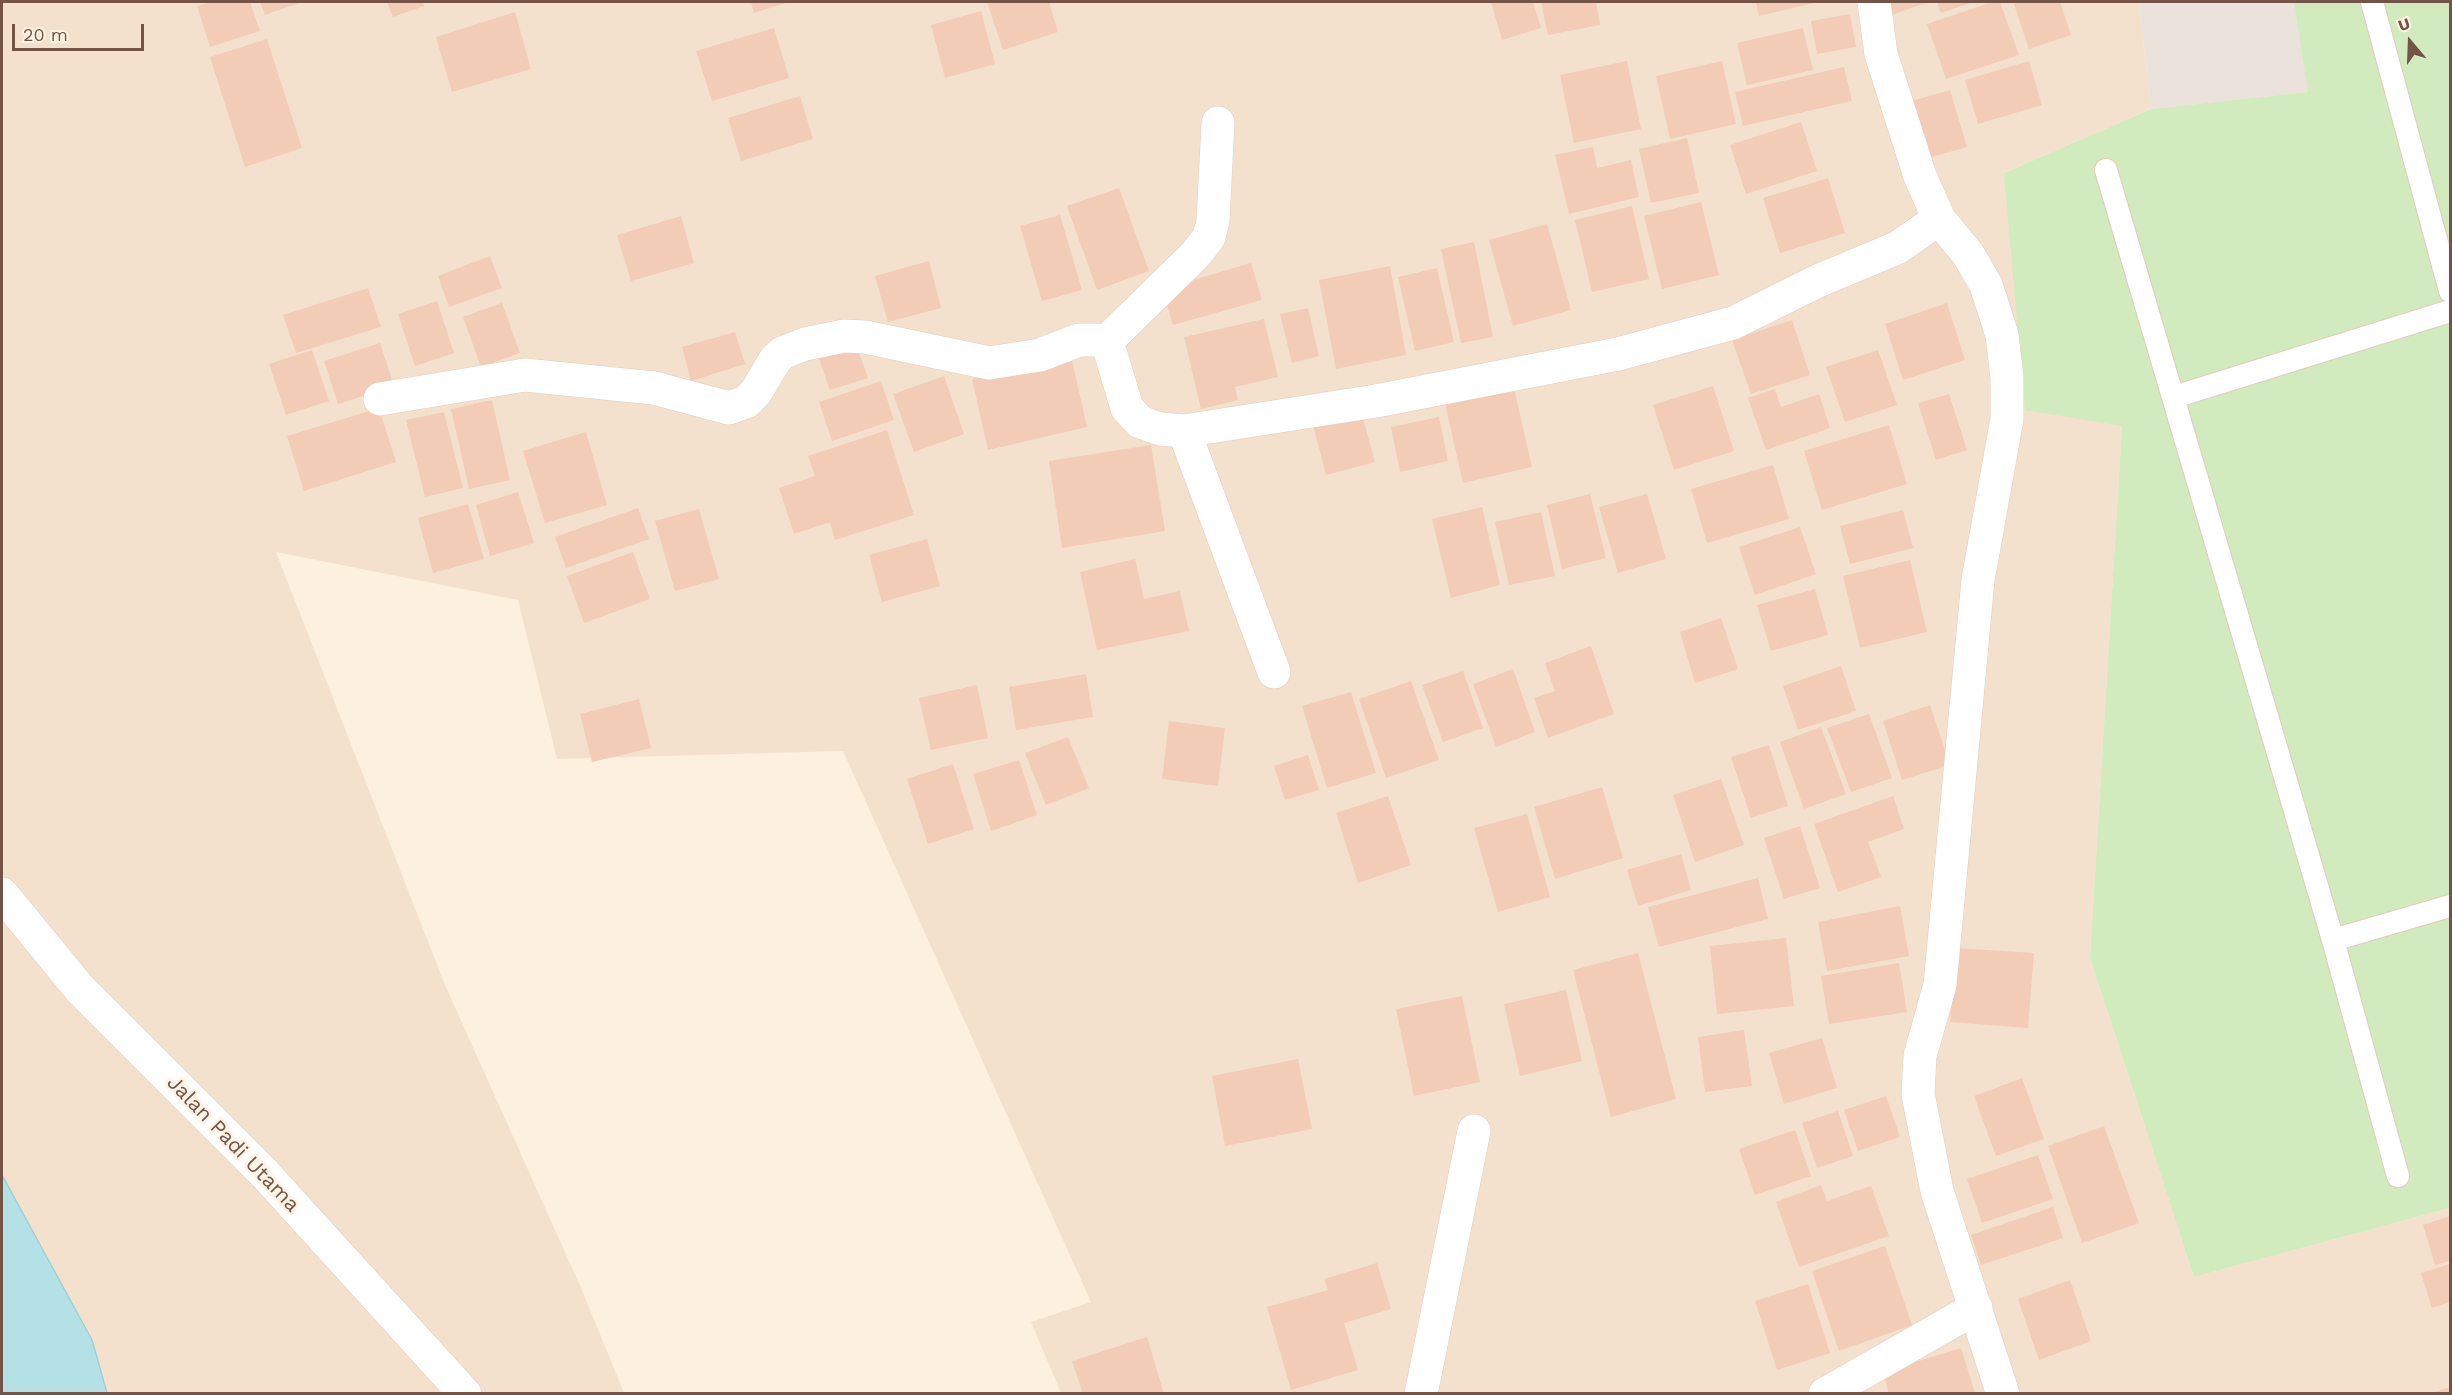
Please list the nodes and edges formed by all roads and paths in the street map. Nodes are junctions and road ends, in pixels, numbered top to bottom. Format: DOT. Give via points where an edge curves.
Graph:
graph roads {
  1 [pos="1874,2"];
  2 [pos="2372,2"];
  3 [pos="1218,123"];
  4 [pos="2106,170"];
  5 [pos="1939,219"];
  6 [pos="2451,291"];
  7 [pos="2451,311"];
  8 [pos="1107,341"];
  9 [pos="2174,397"];
  10 [pos="380,399"];
  11 [pos="1184,431"];
  12 [pos="1274,672"];
  13 [pos="2,894"];
  14 [pos="2451,906"];
  15 [pos="2333,940"];
  16 [pos="1474,1131"];
  17 [pos="2398,1176"];
  18 [pos="1976,1308"];
  19 [pos="465,1394"];
  20 [pos="1420,1394"];
  21 [pos="1825,1394"];
  22 [pos="2003,1394"];
  1 -- 5 [label="street" via="1881,54 1920,176"];
  2 -- 6 [label="lane"];
  3 -- 8 [label="street" via="1209,237"];
  4 -- 9 [label="lane"];
  5 -- 11 [label="street" via="1897,248 1732,323 1596,358 1376,401"];
  5 -- 18 [label="street" via="1968,254 1986,285 2002,335 2007,378 2007,419 1978,580 1940,985 1920,1056 1918,1085 1937,1191"];
  7 -- 9 [label="lane"];
  8 -- 10 [label="street" via="1079,340 1040,355 989,363 865,337 843,336 782,353 756,392 746,402 729,408 654,388 525,375"];
  8 -- 11 [label="street" via="1126,408 1140,422"];
  9 -- 15 [label="lane"];
  11 -- 12 [label="street"];
  13 -- 19 [label="street, Jalan Padi Utama" via="80,989 266,1174"];
  14 -- 15 [label="lane"];
  15 -- 17 [label="lane"];
  16 -- 20 [label="street"];
  18 -- 21 [label="street"];
  18 -- 22 [label="street"];
}
